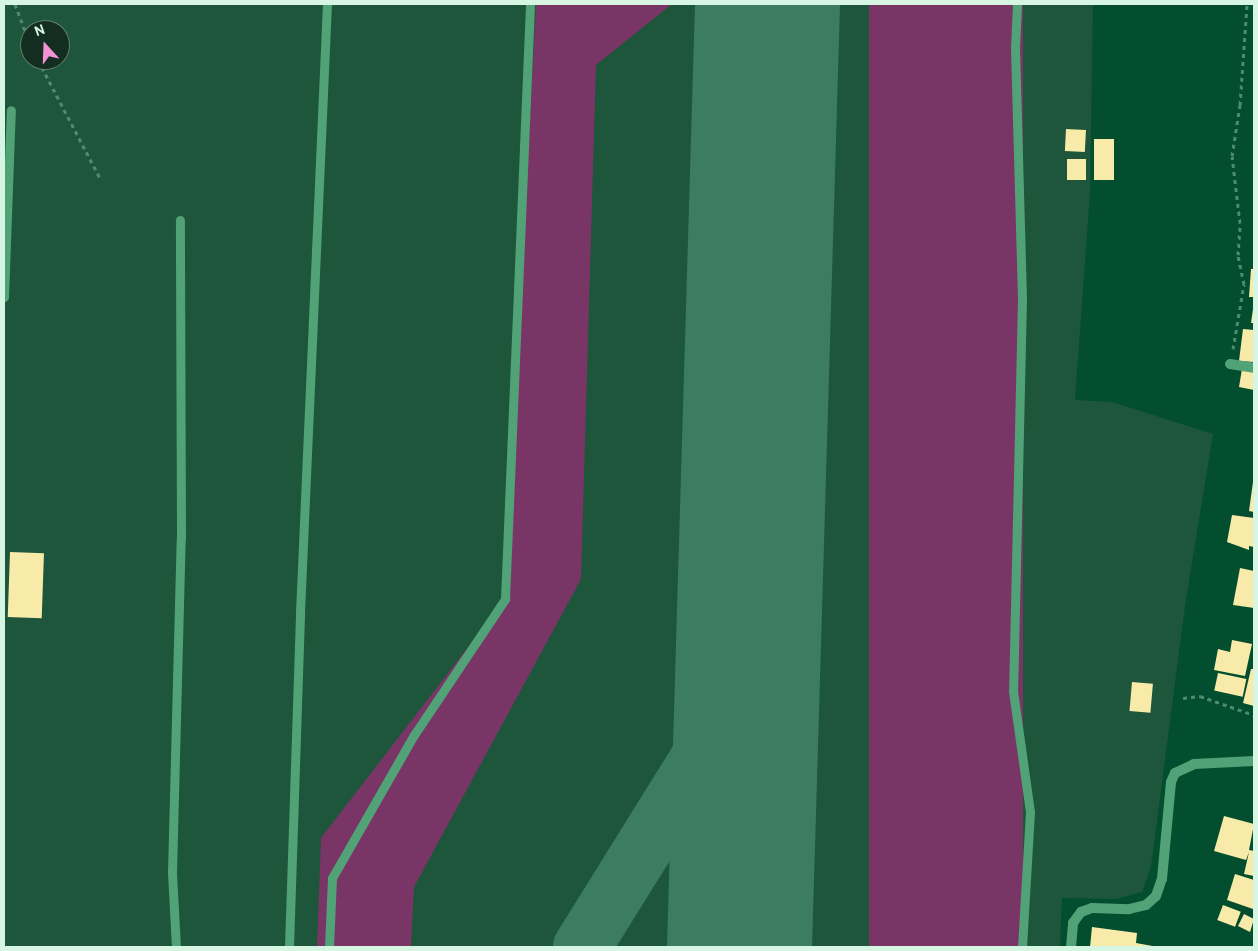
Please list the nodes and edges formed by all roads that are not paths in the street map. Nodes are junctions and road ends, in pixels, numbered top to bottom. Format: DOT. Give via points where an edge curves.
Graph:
graph roads {
  1 [pos="327,4"];
  2 [pos="530,4"];
  3 [pos="1017,4"];
  4 [pos="10,110"];
  5 [pos="180,220"];
  6 [pos="4,297"];
  7 [pos="1230,364"];
  8 [pos="1254,368"];
  9 [pos="1254,761"];
  10 [pos="176,947"];
  11 [pos="289,947"];
  12 [pos="329,947"];
  13 [pos="1022,947"];
  14 [pos="1071,947"];
  1 -- 11 [label="lane" via="302,543"];
  2 -- 12 [label="lane" via="505,599 414,735 332,878"];
  3 -- 13 [label="lane" via="1015,48 1022,298 1012,691 1030,812"];
  4 -- 6 [label="lane"];
  5 -- 10 [label="lane" via="181,538 172,872"];
  7 -- 8 [label="street"];
  9 -- 14 [label="street" via="1194,764 1175,773 1171,782 1162,878 1156,896 1146,905 1129,909 1092,908 1081,912 1073,923"];
}
